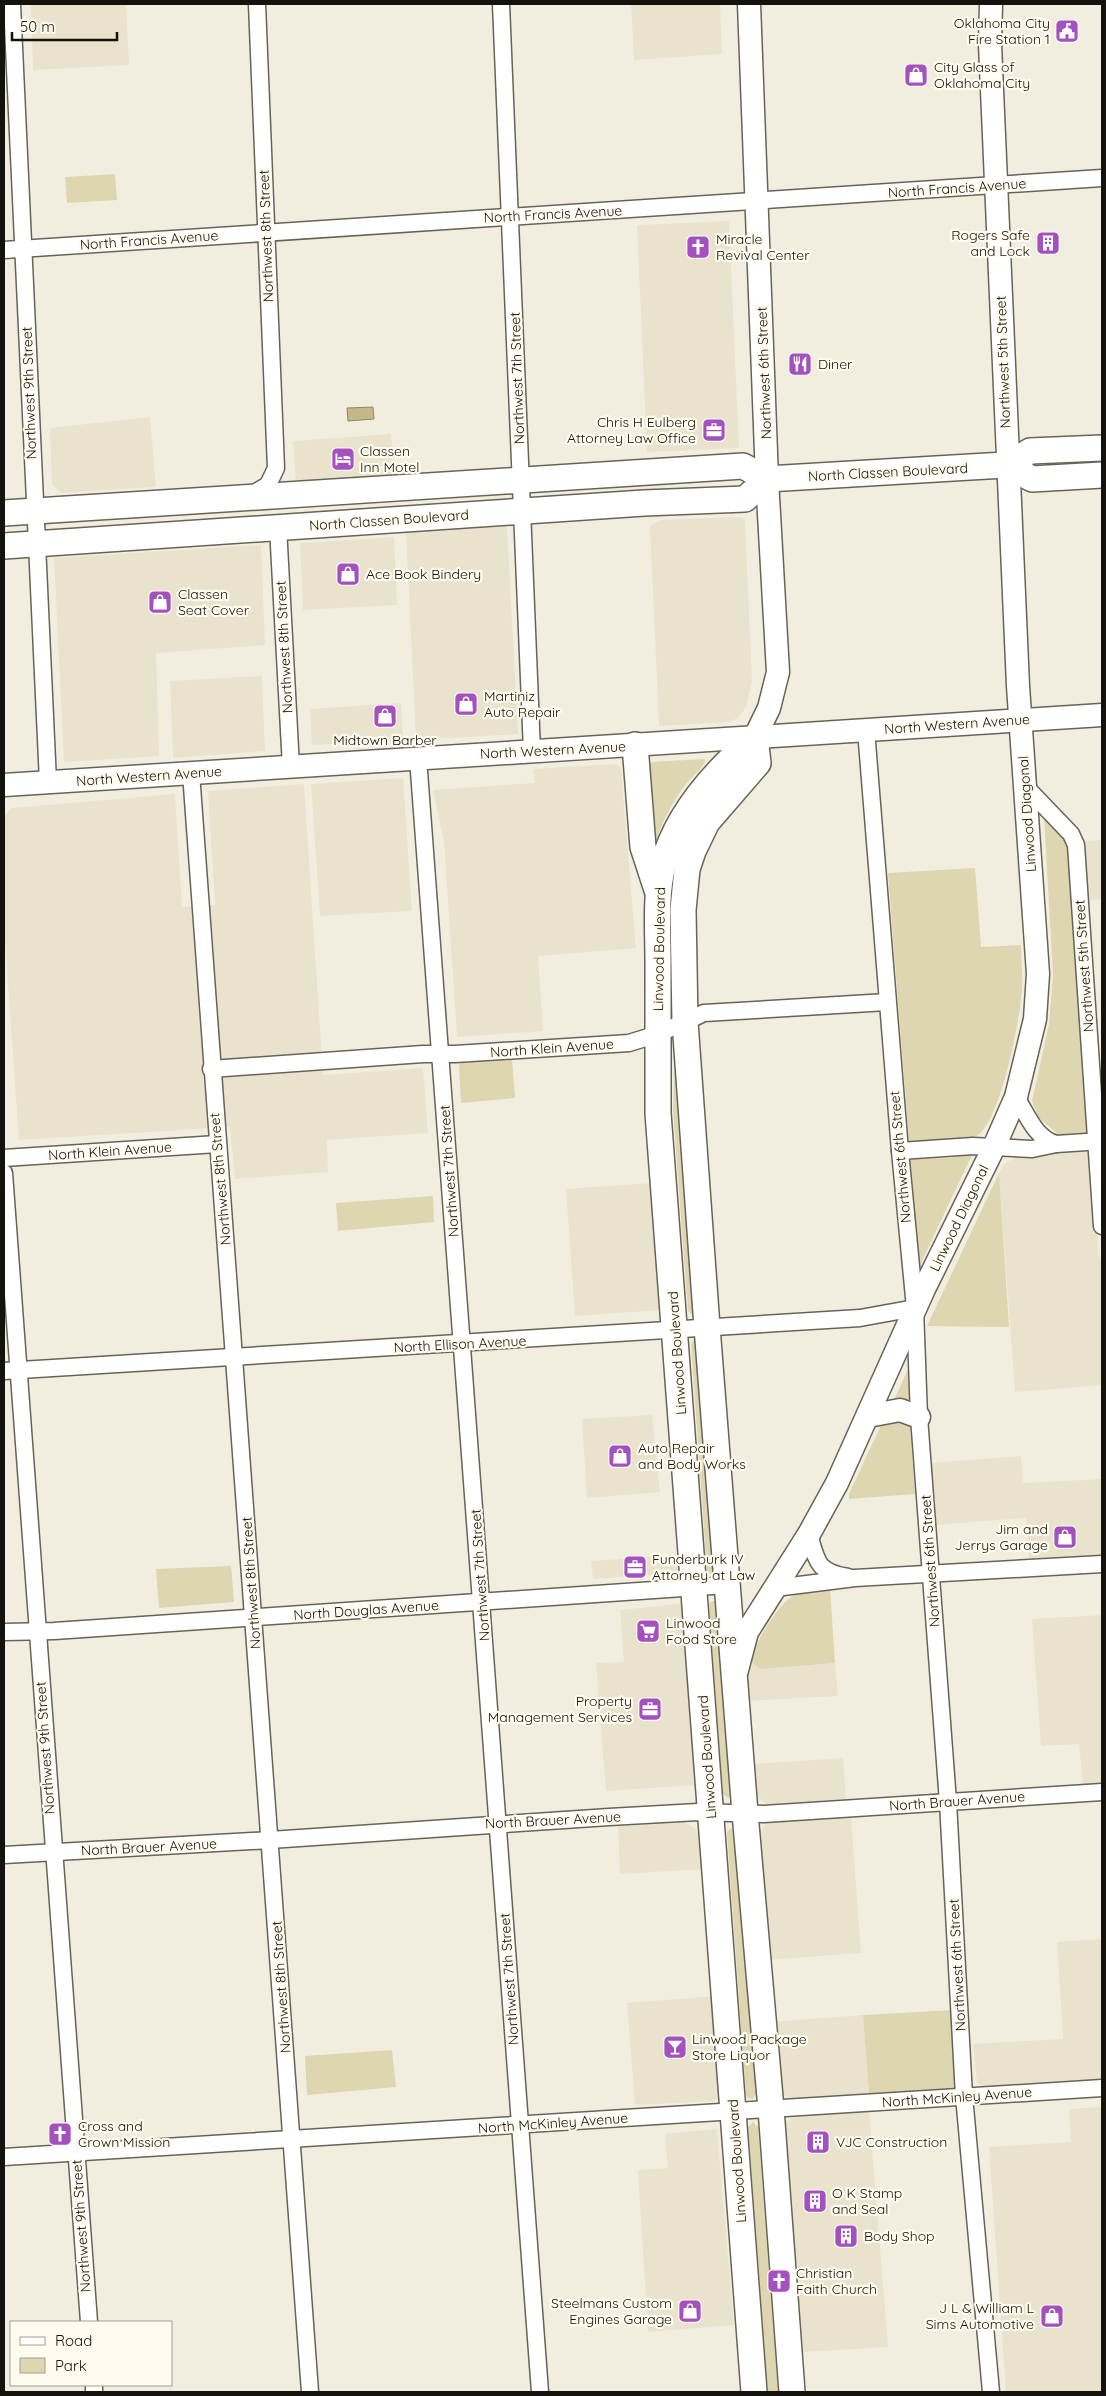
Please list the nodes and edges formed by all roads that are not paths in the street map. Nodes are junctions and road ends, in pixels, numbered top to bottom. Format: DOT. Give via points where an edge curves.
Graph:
graph roads {
  1 [pos="12,4"];
  2 [pos="257,4"];
  3 [pos="501,4"];
  4 [pos="749,4"];
  5 [pos="991,4"];
  6 [pos="1102,178"];
  7 [pos="996,185"];
  8 [pos="757,201"];
  9 [pos="510,216"];
  10 [pos="266,232"];
  11 [pos="22,249"];
  12 [pos="4,250"];
  13 [pos="1102,448"];
  14 [pos="1008,465"];
  15 [pos="276,468"];
  16 [pos="1102,474"];
  17 [pos="768,479"];
  18 [pos="521,480"];
  19 [pos="298,493"];
  20 [pos="247,497"];
  21 [pos="34,511"];
  22 [pos="522,512"];
  23 [pos="4,513"];
  24 [pos="278,527"];
  25 [pos="35,543"];
  26 [pos="4,546"];
  27 [pos="1102,715"];
  28 [pos="1020,720"];
  29 [pos="866,730"];
  30 [pos="754,737"];
  31 [pos="635,745"];
  32 [pos="532,751"];
  33 [pos="418,758"];
  34 [pos="291,767"];
  35 [pos="191,773"];
  36 [pos="48,782"];
  37 [pos="4,785"];
  38 [pos="1025,786"];
  39 [pos="659,894"];
  40 [pos="887,1002"];
  41 [pos="685,1022"];
  42 [pos="658,1034"];
  43 [pos="440,1054"];
  44 [pos="211,1069"];
  45 [pos="1016,1097"];
  46 [pos="1099,1141"];
  47 [pos="217,1144"];
  48 [pos="1056,1144"];
  49 [pos="994,1147"];
  50 [pos="900,1151"];
  51 [pos="4,1158"];
  52 [pos="4,1173"];
  53 [pos="1102,1226"];
  54 [pos="915,1308"];
  55 [pos="706,1327"];
  56 [pos="676,1330"];
  57 [pos="463,1344"];
  58 [pos="234,1356"];
  59 [pos="11,1371"];
  60 [pos="868,1416"];
  61 [pos="919,1417"];
  62 [pos="809,1534"];
  63 [pos="1102,1564"];
  64 [pos="931,1575"];
  65 [pos="855,1578"];
  66 [pos="727,1585"];
  67 [pos="694,1588"];
  68 [pos="775,1588"];
  69 [pos="483,1603"];
  70 [pos="254,1617"];
  71 [pos="37,1631"];
  72 [pos="4,1632"];
  73 [pos="735,1678"];
  74 [pos="1102,1792"];
  75 [pos="948,1802"];
  76 [pos="711,1812"];
  77 [pos="745,1814"];
  78 [pos="497,1824"];
  79 [pos="270,1840"];
  80 [pos="53,1852"];
  81 [pos="4,1855"];
  82 [pos="1102,2088"];
  83 [pos="964,2096"];
  84 [pos="771,2110"];
  85 [pos="733,2112"];
  86 [pos="520,2125"];
  87 [pos="292,2140"];
  88 [pos="76,2152"];
  89 [pos="4,2157"];
  90 [pos="89,2321"];
  91 [pos="310,2392"];
  92 [pos="540,2392"];
  93 [pos="754,2392"];
  94 [pos="792,2392"];
  95 [pos="991,2392"];
  1 -- 11 [label="street, Northwest 9th Street"];
  2 -- 10 [label="street, Northwest 8th Street"];
  3 -- 9 [label="street, Northwest 7th Street"];
  4 -- 8 [label="main road, Northwest 6th Street"];
  5 -- 7 [label="main road, Northwest 5th Street"];
  6 -- 7 [label="street, North Francis Avenue"];
  7 -- 8 [label="street, North Francis Avenue"];
  7 -- 14 [label="main road, Northwest 5th Street"];
  8 -- 9 [label="street, North Francis Avenue"];
  8 -- 17 [label="main road, Northwest 6th Street"];
  9 -- 10 [label="street, North Francis Avenue"];
  9 -- 18 [label="street, Northwest 7th Street"];
  10 -- 11 [label="street, North Francis Avenue"];
  10 -- 15 [label="street, Northwest 8th Street"];
  11 -- 12 [label="street, North Francis Avenue"];
  11 -- 21 [label="street, Northwest 9th Street"];
  13 -- 14 [label="main road, North Classen Boulevard" via="1030,451"];
  14 -- 16 [label="main road" via="1032,479"];
  14 -- 17 [label="main road, North Classen Boulevard"];
  14 -- 28 [label="main road, Northwest 5th Street"];
  15 -- 19 [label="street" via="285,484"];
  15 -- 20 [label="street" via="268,485"];
  17 -- 18 [label="main road" via="743,466"];
  17 -- 22 [label="main road, North Classen Boulevard" via="745,499"];
  17 -- 30 [label="main road, Northwest 6th Street" via="778,672 769,708"];
  18 -- 19 [label="main road"];
  18 -- 22 [label="street, Northwest 7th Street"];
  19 -- 20 [label="main road"];
  20 -- 21 [label="main road"];
  21 -- 23 [label="main road"];
  21 -- 25 [label="street, Northwest 9th Street"];
  22 -- 24 [label="main road, North Classen Boulevard"];
  22 -- 32 [label="street, Northwest 7th Street"];
  24 -- 25 [label="main road, North Classen Boulevard"];
  24 -- 34 [label="street, Northwest 8th Street"];
  25 -- 26 [label="main road, North Classen Boulevard"];
  25 -- 36 [label="street, Northwest 9th Street"];
  27 -- 28 [label="main road, North Western Avenue"];
  28 -- 29 [label="main road, North Western Avenue"];
  28 -- 38 [label="main road, Linwood Diagonal"];
  29 -- 30 [label="main road, North Western Avenue"];
  29 -- 40 [label="street, Northwest 6th Street"];
  30 -- 31 [label="main road, North Western Avenue"];
  30 -- 39 [label="main road, Linwood Boulevard" via="726,761 682,819 663,866"];
  30 -- 41 [label="main road, Linwood Boulevard" via="758,763 707,822 687,869 683,910"];
  31 -- 32 [label="main road, North Western Avenue"];
  31 -- 39 [label="main road" via="643,847"];
  32 -- 33 [label="main road, North Western Avenue"];
  33 -- 34 [label="main road, North Western Avenue"];
  33 -- 43 [label="street, Northwest 7th Street"];
  34 -- 35 [label="main road, North Western Avenue"];
  35 -- 36 [label="main road, North Western Avenue"];
  35 -- 44 [label="street, Northwest 8th Street"];
  36 -- 37 [label="main road, North Western Avenue"];
  38 -- 45 [label="main road, Linwood Diagonal" via="1038,974 1035,1019"];
  38 -- 46 [label="street, Northwest 5th Street" via="1071,834 1076,845"];
  39 -- 42 [label="main road, Linwood Boulevard"];
  40 -- 41 [label="street, North Klein Avenue" via="704,1013"];
  40 -- 50 [label="street, Northwest 6th Street"];
  41 -- 42 [label="street, North Klein Avenue"];
  41 -- 55 [label="main road, Linwood Boulevard"];
  42 -- 43 [label="street, North Klein Avenue" via="629,1043"];
  42 -- 56 [label="main road, Linwood Boulevard" via="658,1113"];
  43 -- 44 [label="street, North Klein Avenue"];
  43 -- 57 [label="street, Northwest 7th Street"];
  44 -- 47 [label="street, Northwest 8th Street"];
  45 -- 48 [label="street" via="1036,1130"];
  45 -- 49 [label="main road, Linwood Diagonal"];
  46 -- 48 [label="street"];
  46 -- 53 [label="street, Northwest 5th Street"];
  47 -- 51 [label="street, North Klein Avenue"];
  47 -- 58 [label="street, Northwest 8th Street"];
  48 -- 49 [label="street" via="1032,1148"];
  49 -- 50 [label="street"];
  49 -- 54 [label="main road, Linwood Diagonal"];
  50 -- 54 [label="street, Northwest 6th Street"];
  52 -- 59 [label="street, Northwest 9th Street"];
  54 -- 55 [label="street, North Ellison Avenue" via="860,1318"];
  54 -- 60 [label="main road, Linwood Diagonal"];
  54 -- 61 [label="street, Northwest 6th Street"];
  55 -- 56 [label="street, North Ellison Avenue"];
  55 -- 66 [label="main road, Linwood Boulevard"];
  56 -- 57 [label="street, North Ellison Avenue"];
  56 -- 67 [label="main road, Linwood Boulevard"];
  57 -- 58 [label="street, North Ellison Avenue"];
  57 -- 69 [label="street, Northwest 7th Street"];
  58 -- 59 [label="street, North Ellison Avenue"];
  58 -- 70 [label="street, Northwest 8th Street"];
  59 -- 71 [label="street, Northwest 9th Street"];
  60 -- 61 [label="main road" via="900,1410"];
  60 -- 62 [label="main road, Linwood Diagonal" via="837,1484"];
  61 -- 64 [label="street, Northwest 6th Street"];
  62 -- 65 [label="street" via="817,1563 822,1569"];
  62 -- 68 [label="main road, Linwood Diagonal"];
  63 -- 64 [label="street"];
  64 -- 65 [label="street"];
  64 -- 75 [label="street, Northwest 6th Street"];
  65 -- 68 [label="street"];
  66 -- 67 [label="street, North Douglas Avenue"];
  66 -- 73 [label="main road, Linwood Boulevard"];
  67 -- 69 [label="street, North Douglas Avenue"];
  67 -- 76 [label="main road, Linwood Boulevard"];
  68 -- 73 [label="main road, Linwood Diagonal" via="747,1632"];
  69 -- 70 [label="street, North Douglas Avenue"];
  69 -- 78 [label="street, Northwest 7th Street"];
  70 -- 71 [label="street, North Douglas Avenue"];
  70 -- 79 [label="street, Northwest 8th Street"];
  71 -- 72 [label="street, North Douglas Avenue"];
  71 -- 80 [label="street, Northwest 9th Street"];
  73 -- 77 [label="main road, Linwood Boulevard"];
  74 -- 75 [label="street, North Brauer Avenue"];
  75 -- 77 [label="street, North Brauer Avenue"];
  75 -- 83 [label="street, Northwest 6th Street"];
  76 -- 77 [label="street, North Brauer Avenue"];
  76 -- 78 [label="street, North Brauer Avenue"];
  76 -- 85 [label="main road, Linwood Boulevard"];
  77 -- 84 [label="main road, Linwood Boulevard"];
  78 -- 79 [label="street, North Brauer Avenue"];
  78 -- 86 [label="street, Northwest 7th Street"];
  79 -- 80 [label="street, North Brauer Avenue"];
  79 -- 87 [label="street, Northwest 8th Street"];
  80 -- 81 [label="street, North Brauer Avenue"];
  80 -- 88 [label="street, Northwest 9th Street"];
  82 -- 83 [label="street, North McKinley Avenue"];
  83 -- 84 [label="street, North McKinley Avenue"];
  83 -- 95 [label="street, Northwest 6th Street"];
  84 -- 85 [label="street, North McKinley Avenue"];
  84 -- 94 [label="main road, Linwood Boulevard"];
  85 -- 86 [label="street, North McKinley Avenue"];
  85 -- 93 [label="main road, Linwood Boulevard"];
  86 -- 87 [label="street, North McKinley Avenue"];
  86 -- 92 [label="street, Northwest 7th Street"];
  87 -- 88 [label="street, North McKinley Avenue"];
  87 -- 91 [label="street, Northwest 8th Street"];
  88 -- 89 [label="street, North McKinley Avenue"];
  88 -- 90 [label="street, Northwest 9th Street"];
}
